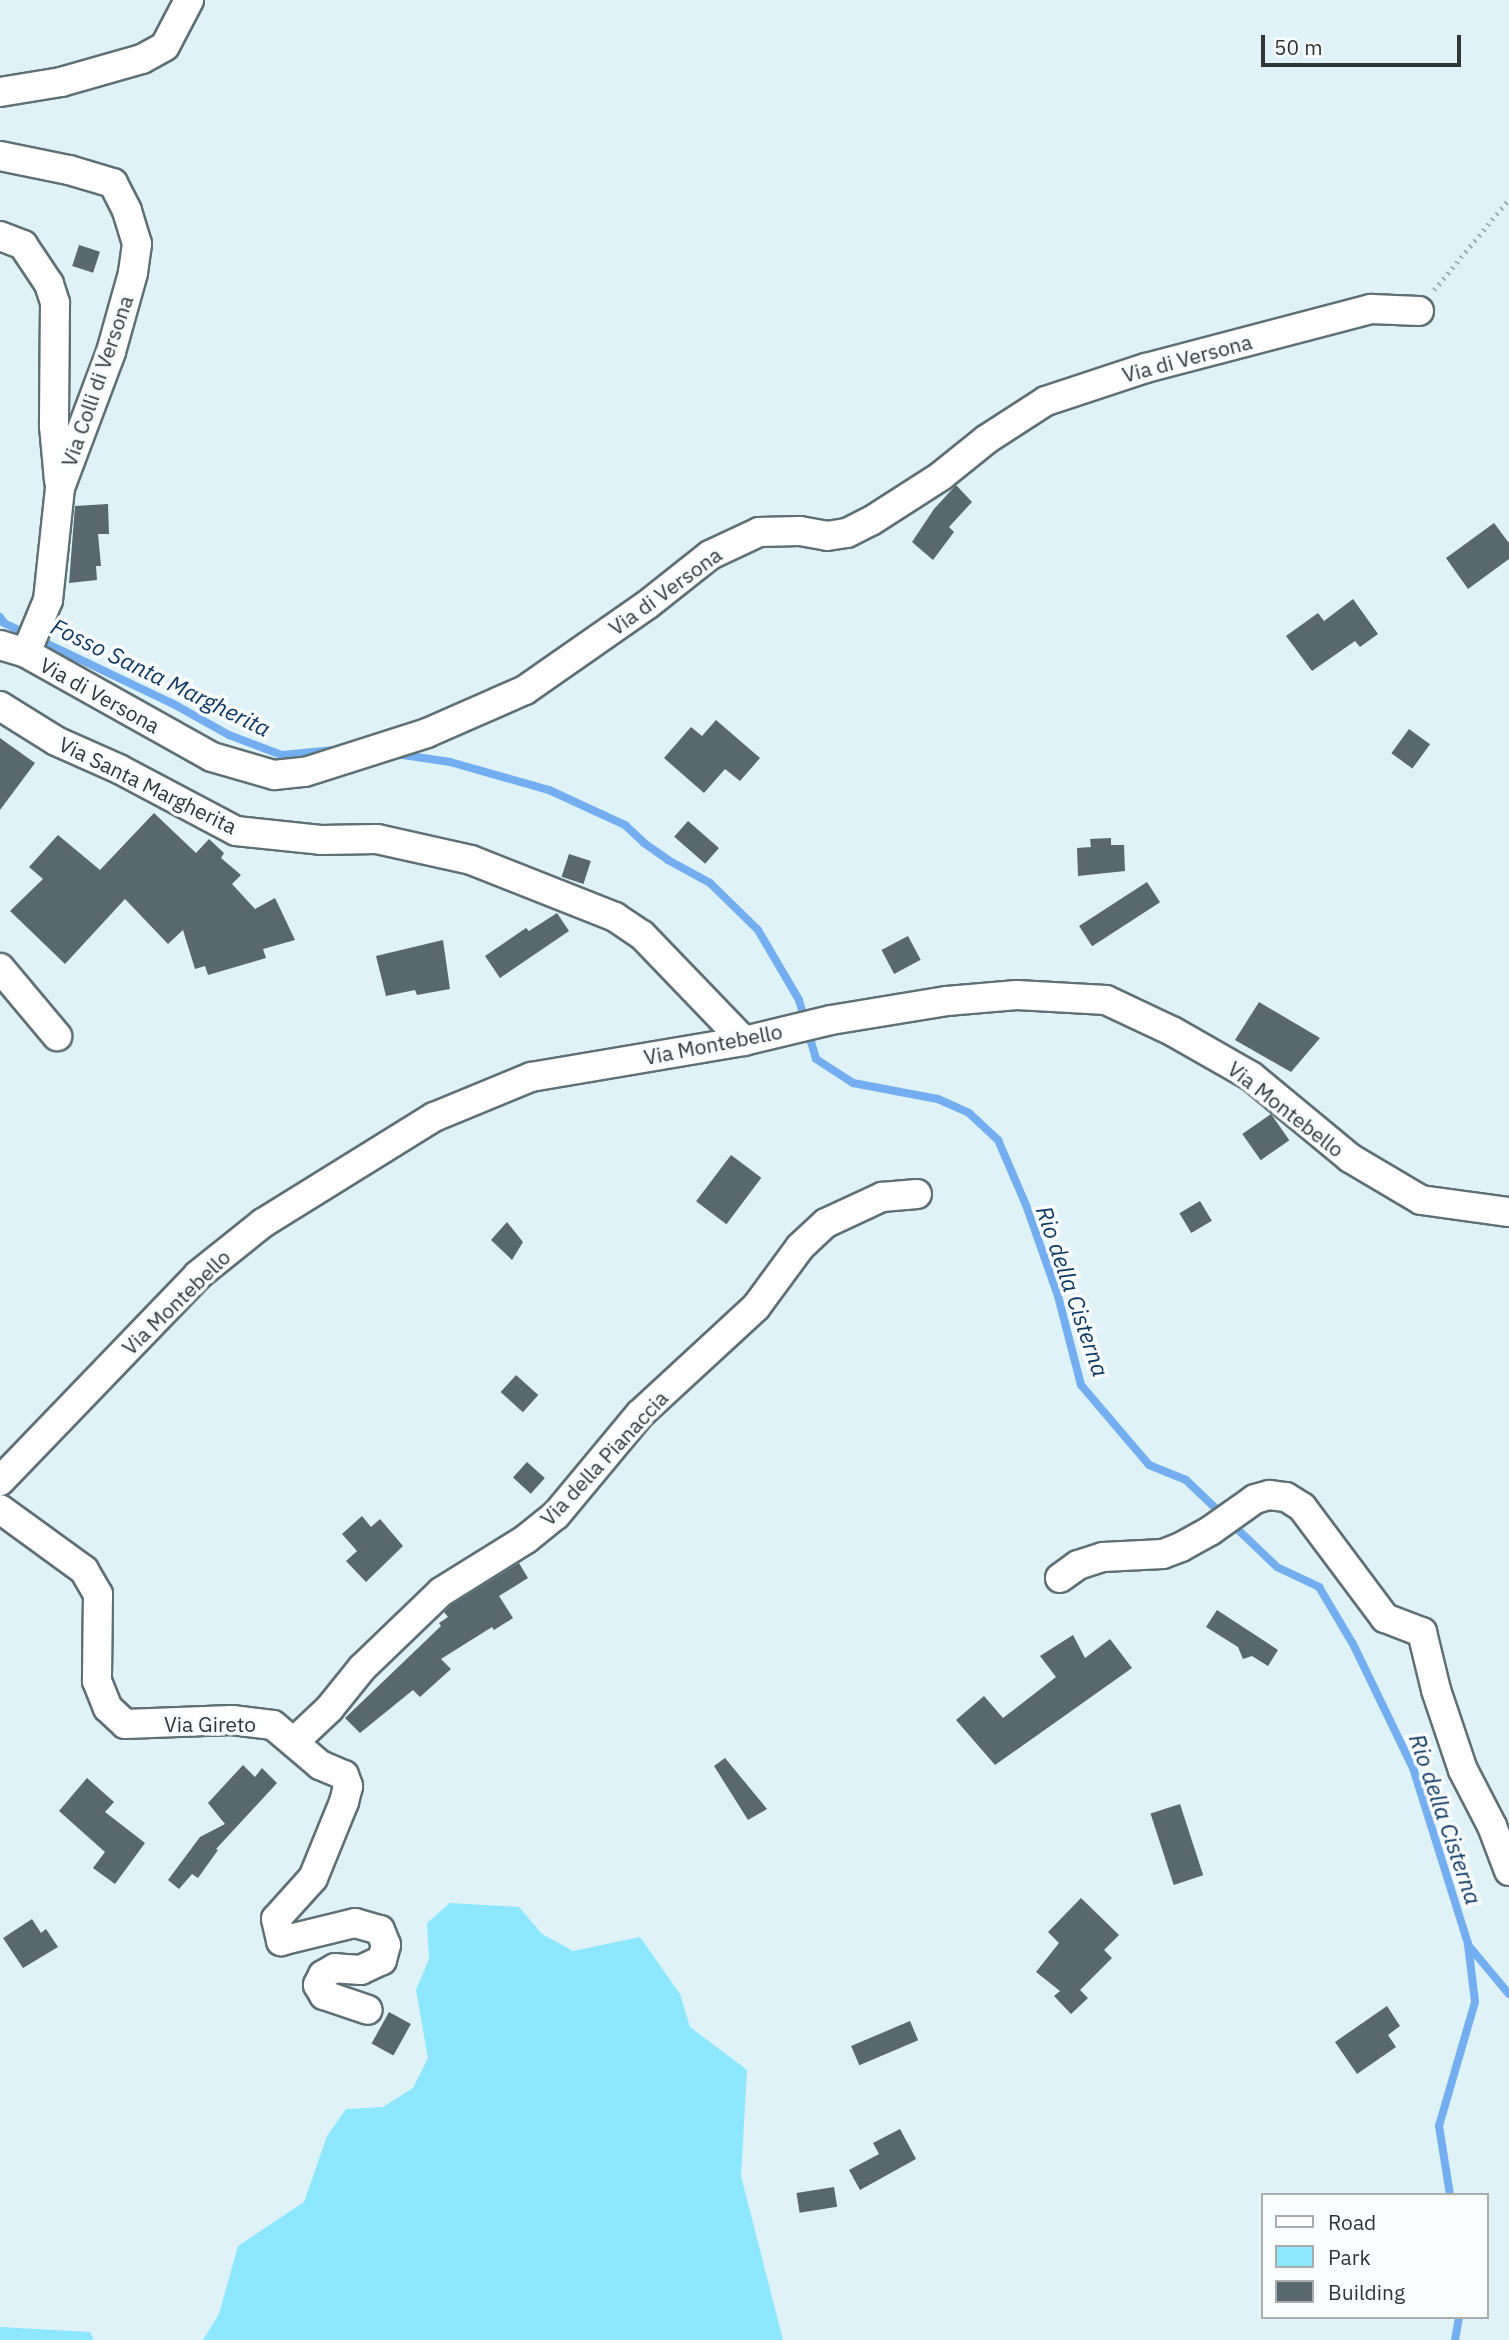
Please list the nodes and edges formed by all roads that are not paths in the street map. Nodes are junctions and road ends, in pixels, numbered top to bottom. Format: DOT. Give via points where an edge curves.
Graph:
graph roads {
  1 [pos="189,0"];
  2 [pos="0,92"];
  3 [pos="0,156"];
  4 [pos="0,236"];
  5 [pos="1408,309"];
  6 [pos="60,488"];
  7 [pos="24,641"];
  8 [pos="0,706"];
  9 [pos="0,968"];
  10 [pos="57,1036"];
  11 [pos="744,1041"];
  12 [pos="917,1194"];
  13 [pos="1509,1212"];
  14 [pos="0,1481"];
  15 [pos="0,1509"];
  16 [pos="1060,1578"];
  17 [pos="295,1741"];
  18 [pos="1509,1871"];
  19 [pos="368,2010"];
  1 -- 2 [label="street" via="165,46 142,60 61,82"];
  3 -- 6 [label="street, Via Colli di Versona" via="113,183 136,244 111,352"];
  4 -- 6 [label="street" via="23,245 49,284 55,303 54,426"];
  5 -- 7 [label="street, Via di Versona" via="1371,309 1146,368 1046,401 941,476 848,533 759,531 710,555 525,690 427,733 305,772 274,775 212,757"];
  6 -- 7 [label="street, Via Colli di Versona" via="53,573"];
  8 -- 11 [label="street, Via Santa Margherita" via="56,741 236,831 321,840 377,839 471,860 615,917 642,935"];
  9 -- 10 [label="street"];
  11 -- 13 [label="street, Via Montebello" via="831,1020 947,1001 1017,996 1106,1000 1251,1076 1350,1158 1421,1199"];
  11 -- 14 [label="street, Via Montebello" via="531,1077 434,1117 263,1223 198,1275"];
  12 -- 17 [label="street, Via della Pianaccia" via="882,1197 826,1223 800,1247 756,1307 640,1415 556,1515 441,1592"];
  15 -- 17 [label="street, Via Gireto" via="84,1570 98,1594 97,1681 108,1708 125,1724 232,1720 273,1725"];
  16 -- 18 [label="street" via="1078,1565 1103,1557 1163,1554 1269,1495 1286,1497 1302,1507 1385,1618 1422,1632 1463,1770"];
  17 -- 19 [label="street, Via Gireto" via="320,1765 344,1775 348,1786 313,1878 276,1919 277,1932 281,1941 355,1923 380,1930 387,1945 382,1960 361,1970 335,1968 317,1985 324,1995"];
}
